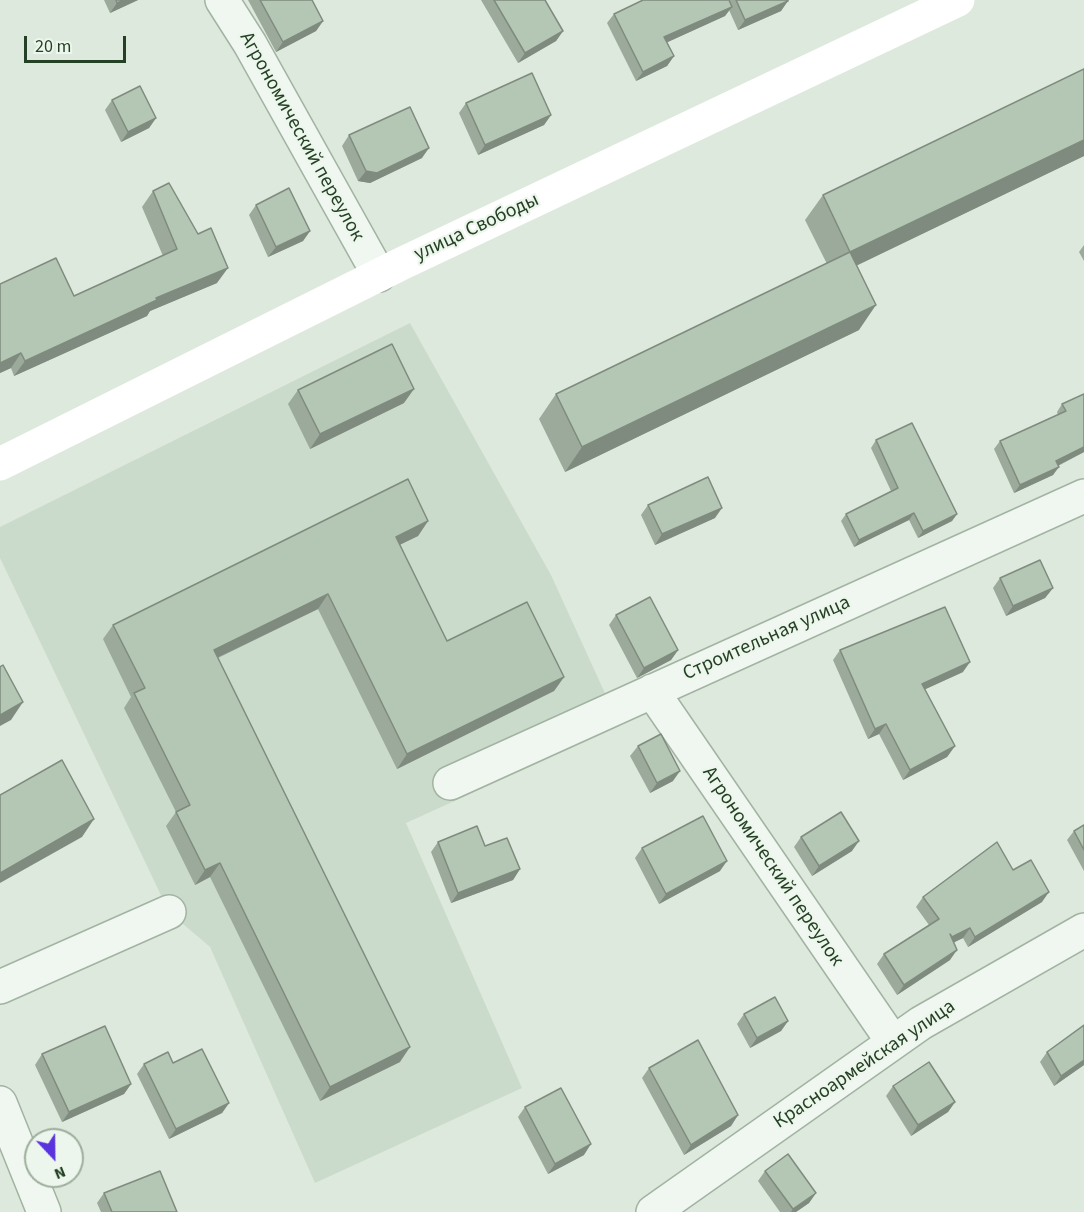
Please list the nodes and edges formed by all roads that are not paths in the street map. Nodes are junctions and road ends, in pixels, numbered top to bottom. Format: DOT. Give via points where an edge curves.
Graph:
graph roads {
  1 [pos="222,0"];
  2 [pos="958,0"];
  3 [pos="379,275"];
  4 [pos="0,464"];
  5 [pos="1084,496"];
  6 [pos="652,691"];
  7 [pos="450,783"];
  8 [pos="169,912"];
  9 [pos="1084,930"];
  10 [pos="0,987"];
  11 [pos="893,1042"];
  12 [pos="0,1104"];
  13 [pos="44,1212"];
  14 [pos="653,1212"];
  1 -- 3 [label="street, Агрономический переулок"];
  2 -- 3 [label="main road, улица Свободы"];
  3 -- 4 [label="main road, улица Свободы"];
  5 -- 6 [label="street, Строительная улица"];
  6 -- 7 [label="street, Строительная улица"];
  6 -- 11 [label="street, Агрономический переулок"];
  8 -- 10 [label="street"];
  9 -- 11 [label="street, Красноармейская улица"];
  11 -- 14 [label="street, Красноармейская улица"];
  12 -- 13 [label="street"];
}
